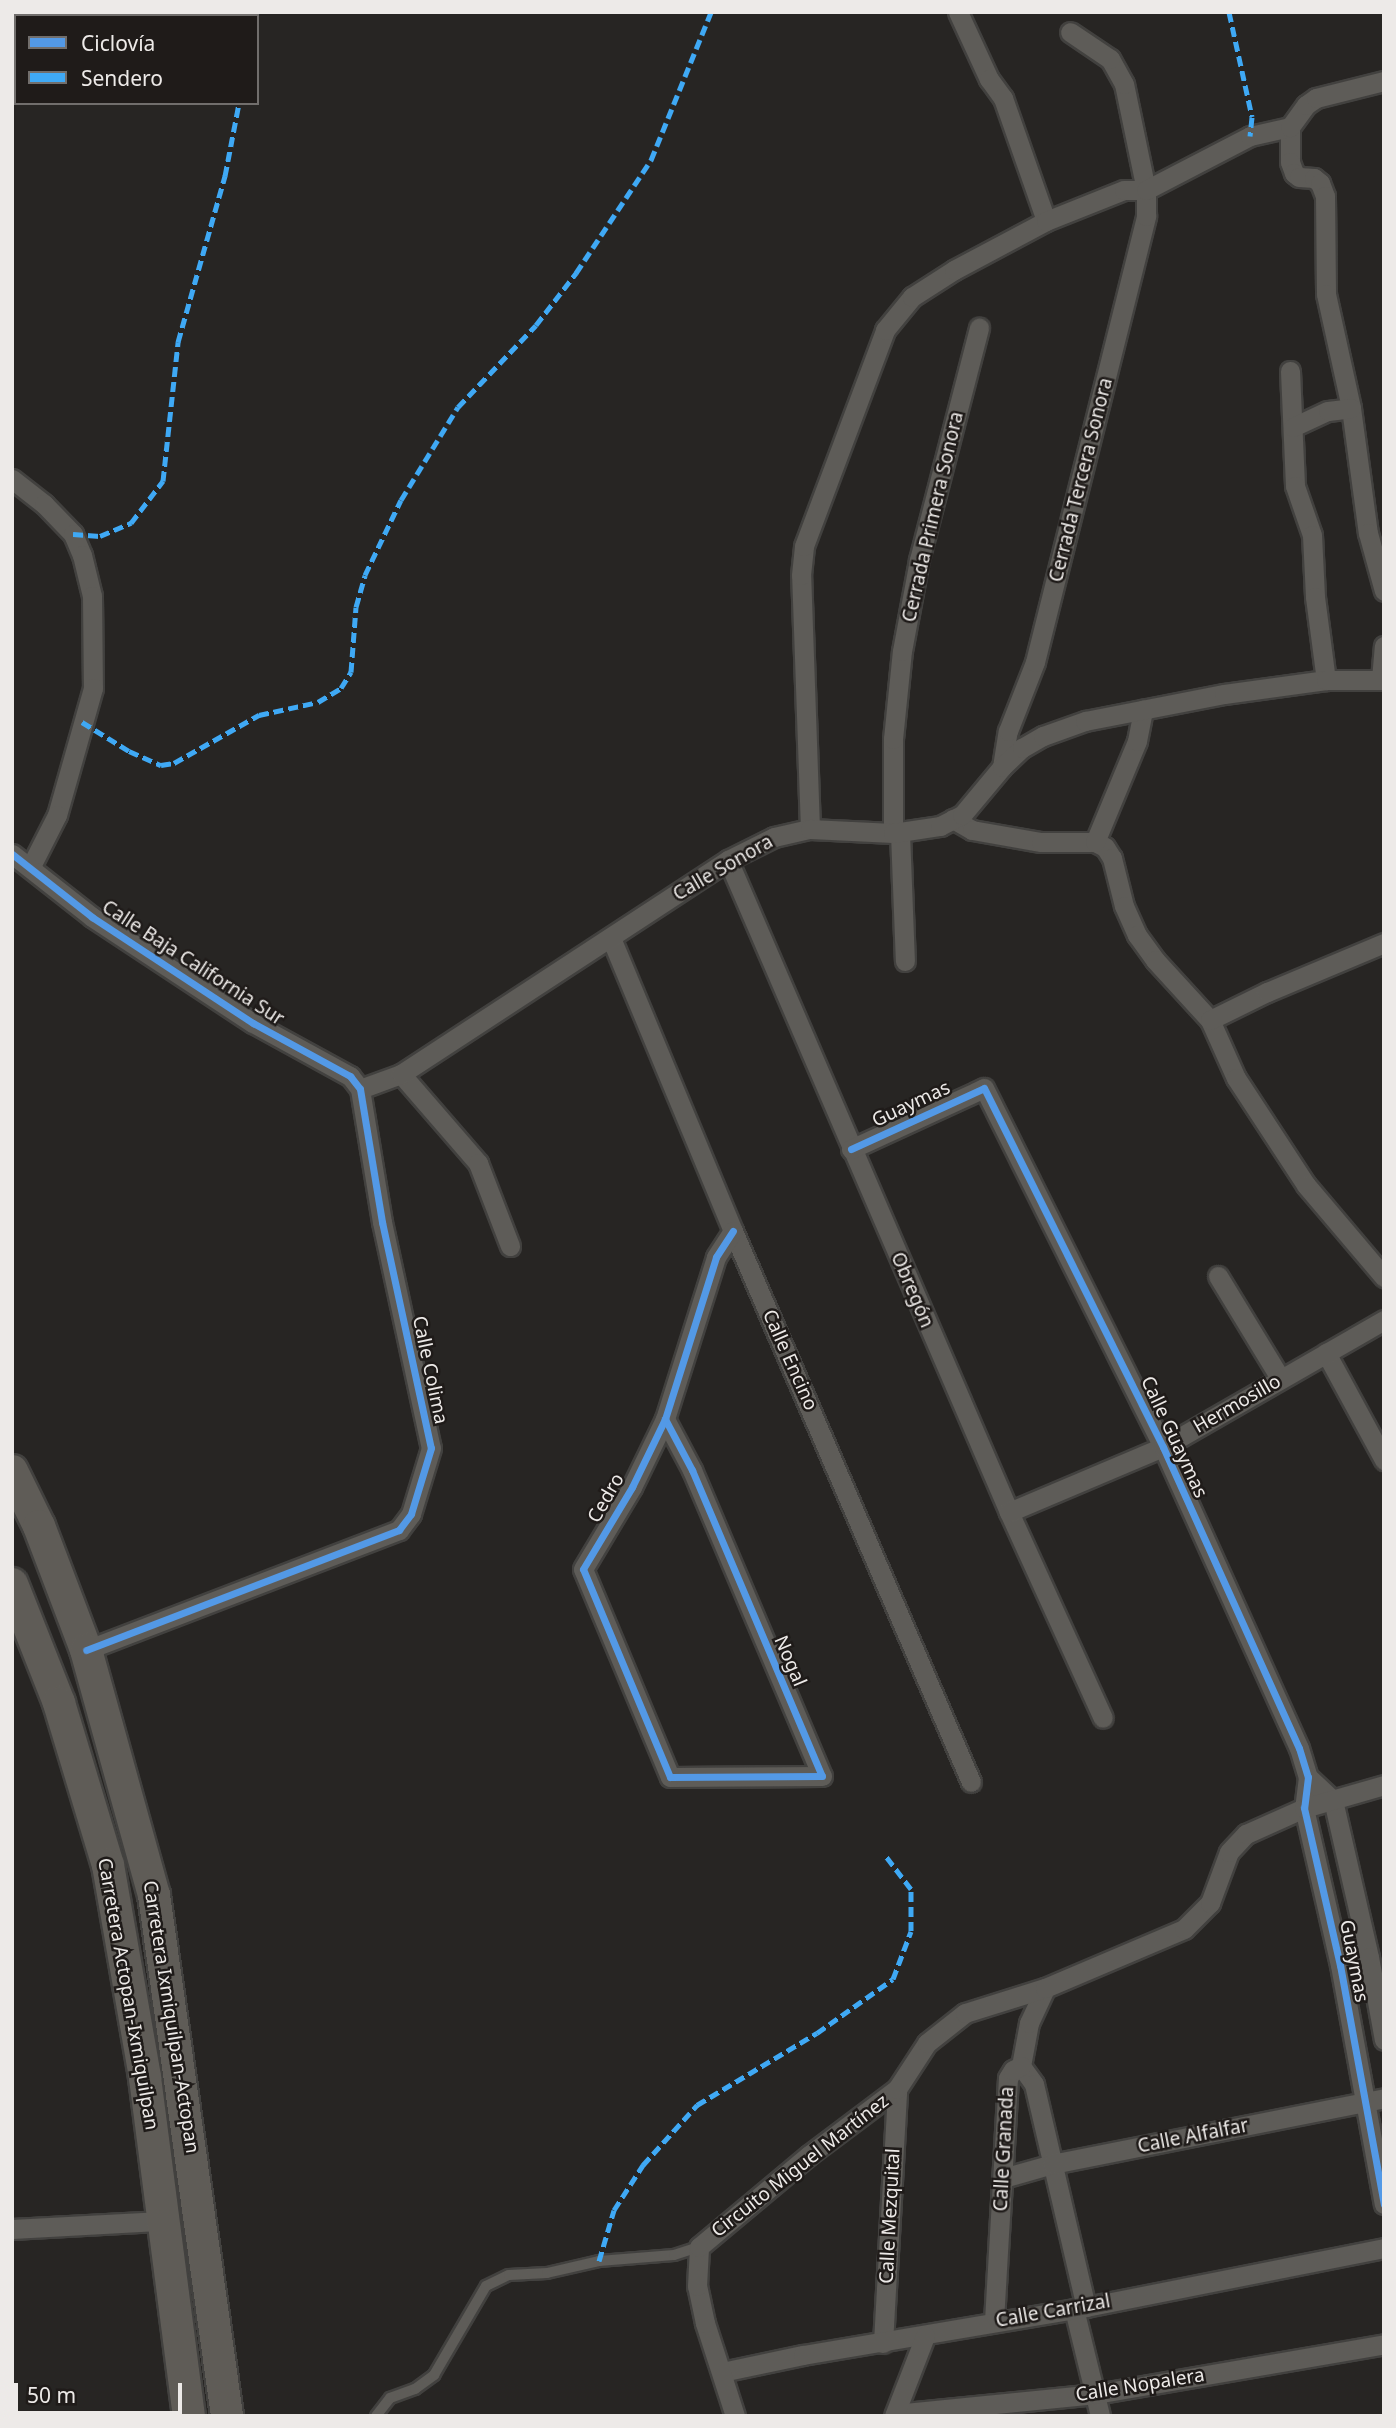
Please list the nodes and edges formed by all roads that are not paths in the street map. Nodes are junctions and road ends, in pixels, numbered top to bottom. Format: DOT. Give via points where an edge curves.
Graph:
graph roads {
  1 [pos="958,12"];
  2 [pos="1070,32"];
  3 [pos="1384,82"];
  4 [pos="1290,127"];
  5 [pos="1146,190"];
  6 [pos="1046,221"];
  7 [pos="979,328"];
  8 [pos="1290,372"];
  9 [pos="1351,408"];
  10 [pos="1293,427"];
  11 [pos="12,479"];
  12 [pos="1384,591"];
  13 [pos="1384,646"];
  14 [pos="1326,680"];
  15 [pos="1382,680"];
  16 [pos="1143,710"];
  17 [pos="1002,767"];
  18 [pos="953,819"];
  19 [pos="810,829"];
  20 [pos="897,833"];
  21 [pos="1100,844"];
  22 [pos="12,854"];
  23 [pos="728,860"];
  24 [pos="30,868"];
  25 [pos="611,938"];
  26 [pos="1384,943"];
  27 [pos="905,961"];
  28 [pos="1210,1020"];
  29 [pos="401,1074"];
  30 [pos="984,1088"];
  31 [pos="360,1089"];
  32 [pos="851,1149"];
  33 [pos="733,1231"];
  34 [pos="510,1246"];
  35 [pos="1218,1276"];
  36 [pos="1384,1277"];
  37 [pos="1384,1320"];
  38 [pos="1326,1353"];
  39 [pos="1280,1378"];
  40 [pos="665,1419"];
  41 [pos="1163,1447"];
  42 [pos="1384,1460"];
  43 [pos="12,1471"];
  44 [pos="1009,1512"];
  45 [pos="12,1584"];
  46 [pos="86,1650"];
  47 [pos="1103,1718"];
  48 [pos="670,1777"];
  49 [pos="1308,1777"];
  50 [pos="971,1782"];
  51 [pos="1384,1785"];
  52 [pos="1333,1800"];
  53 [pos="1304,1808"];
  54 [pos="1376,1956"];
  55 [pos="1340,1965"];
  56 [pos="1045,1988"];
  57 [pos="1384,2039"];
  58 [pos="1021,2066"];
  59 [pos="897,2089"];
  60 [pos="1384,2098"];
  61 [pos="1363,2102"];
  62 [pos="1052,2164"];
  63 [pos="1003,2178"];
  64 [pos="1384,2204"];
  65 [pos="162,2221"];
  66 [pos="12,2229"];
  67 [pos="699,2246"];
  68 [pos="1384,2248"];
  69 [pos="1080,2308"];
  70 [pos="995,2321"];
  71 [pos="925,2336"];
  72 [pos="883,2343"];
  73 [pos="1384,2344"];
  74 [pos="722,2372"];
  75 [pos="1096,2394"];
  76 [pos="894,2415"];
  77 [pos="189,2416"];
  78 [pos="227,2416"];
  79 [pos="376,2416"];
  80 [pos="735,2416"];
  81 [pos="1100,2416"];
  1 -- 6 [label="street" via="989,79 1003,98"];
  2 -- 5 [label="street, Cerrada Tercera Sonora" via="1110,59 1124,85"];
  3 -- 4 [label="street" via="1316,98"];
  4 -- 5 [label="street" via="1250,136"];
  4 -- 9 [label="street" via="1294,173 1314,178 1325,196 1326,294"];
  5 -- 6 [label="street" via="1124,190"];
  5 -- 17 [label="street, Cerrada Tercera Sonora" via="1146,216 1087,457 1035,662 1008,731"];
  6 -- 19 [label="street" via="912,297 885,330 804,546 801,575"];
  7 -- 20 [label="street, Cerrada Primera Sonora" via="919,560 902,651 893,739"];
  8 -- 10 [label="street"];
  9 -- 10 [label="street" via="1328,411"];
  9 -- 12 [label="street" via="1368,533"];
  10 -- 14 [label="street" via="1295,486 1312,534"];
  11 -- 24 [label="street" via="73,534 92,596 93,688 57,815"];
  13 -- 15 [label="street"];
  14 -- 15 [label="street, Calle Sonora"];
  14 -- 16 [label="street, Calle Sonora"];
  16 -- 17 [label="street, Calle Sonora" via="1043,736"];
  16 -- 21 [label="street" via="1137,741"];
  17 -- 18 [label="street, Calle Sonora"];
  18 -- 20 [label="street, Calle Sonora"];
  18 -- 21 [label="street" via="972,830 1041,842"];
  19 -- 20 [label="street, Calle Sonora"];
  19 -- 23 [label="street, Calle Sonora" via="774,837"];
  20 -- 27 [label="street, Cerrada Primera Sonora"];
  21 -- 28 [label="street" via="1112,858 1137,935"];
  22 -- 24 [label="street, Calle Baja California Sur"];
  23 -- 25 [label="street, Calle Sonora"];
  23 -- 32 [label="street, Obregón"];
  24 -- 31 [label="street, Calle Baja California Sur" via="92,917 253,1023 350,1076"];
  25 -- 29 [label="street, Calle Sonora"];
  25 -- 33 [label="street, Calle Encino"];
  26 -- 28 [label="street"];
  28 -- 36 [label="street" via="1236,1078 1306,1185"];
  29 -- 31 [label="street, Calle Sonora"];
  29 -- 34 [label="street" via="478,1163"];
  30 -- 32 [label="street, Guaymas"];
  30 -- 41 [label="street, Calle Guaymas"];
  31 -- 46 [label="street, Calle Colima" via="430,1448 411,1514 398,1530"];
  32 -- 44 [label="street, Obregón"];
  33 -- 40 [label="street, Cedro" via="716,1257"];
  33 -- 50 [label="street, Calle Encino"];
  35 -- 39 [label="street"];
  37 -- 38 [label="street, Hermosillo"];
  38 -- 39 [label="street, Hermosillo"];
  38 -- 42 [label="street"];
  39 -- 41 [label="street, Hermosillo"];
  40 -- 48 [label="street, Cedro" via="632,1487 583,1569"];
  40 -- 48 [label="street, Nogal" via="692,1470 822,1776"];
  41 -- 44 [label="street, Hermosillo"];
  41 -- 49 [label="street, Calle Guaymas"];
  43 -- 46 [label="main road, Carretera Ixmiquilpan-Actopan" via="40,1527"];
  44 -- 47 [label="street, Obregón"];
  45 -- 65 [label="main road, Carretera Actopan-Ixmiquilpan" via="60,1703 108,1865 145,2078"];
  46 -- 78 [label="main road, Carretera Ixmiquilpan-Actopan" via="154,1895"];
  49 -- 52 [label="street, Calle Guaymas"];
  49 -- 53 [label="street, Calle Guaymas"];
  51 -- 52 [label="street, Circuito Miguel Martínez"];
  52 -- 53 [label="street, Circuito Miguel Martínez"];
  52 -- 54 [label="street, Guaymas"];
  53 -- 55 [label="street, Guaymas"];
  53 -- 56 [label="street, Circuito Miguel Martínez" via="1246,1834 1229,1852 1210,1903 1184,1928"];
  54 -- 55 [label="street"];
  54 -- 57 [label="street, Guaymas"];
  55 -- 61 [label="street, Guaymas"];
  56 -- 58 [label="street, Calle Granada" via="1029,2023"];
  56 -- 59 [label="street, Circuito Miguel Martínez" via="965,2012 927,2043"];
  58 -- 62 [label="street" via="1034,2084"];
  58 -- 63 [label="street, Calle Granada" via="1008,2078"];
  59 -- 67 [label="street, Circuito Miguel Martínez"];
  59 -- 72 [label="street, Calle Mezquital"];
  60 -- 61 [label="street, Calle Alfalfar"];
  61 -- 62 [label="street, Calle Alfalfar"];
  61 -- 64 [label="street, Guaymas"];
  62 -- 63 [label="street, Calle Alfalfar"];
  62 -- 69 [label="street"];
  63 -- 70 [label="street, Calle Granada"];
  65 -- 66 [label="street"];
  65 -- 77 [label="main road, Carretera Actopan-Ixmiquilpan"];
  67 -- 74 [label="street, Circuito Miguel Martínez" via="697,2286"];
  67 -- 79 [label="lane" via="674,2255 509,2274 486,2286 434,2375 415,2389 390,2398"];
  68 -- 69 [label="street, Calle Carrizal"];
  69 -- 70 [label="street, Calle Carrizal"];
  69 -- 75 [label="street"];
  70 -- 71 [label="street, Calle Carrizal"];
  71 -- 72 [label="street, Calle Carrizal"];
  71 -- 76 [label="street"];
  72 -- 74 [label="street, Calle Carrizal"];
  73 -- 75 [label="street, Calle Nopalera"];
  74 -- 80 [label="street, Circuito Miguel Martínez"];
  75 -- 76 [label="street, Calle Nopalera"];
  75 -- 81 [label="street"];
}
